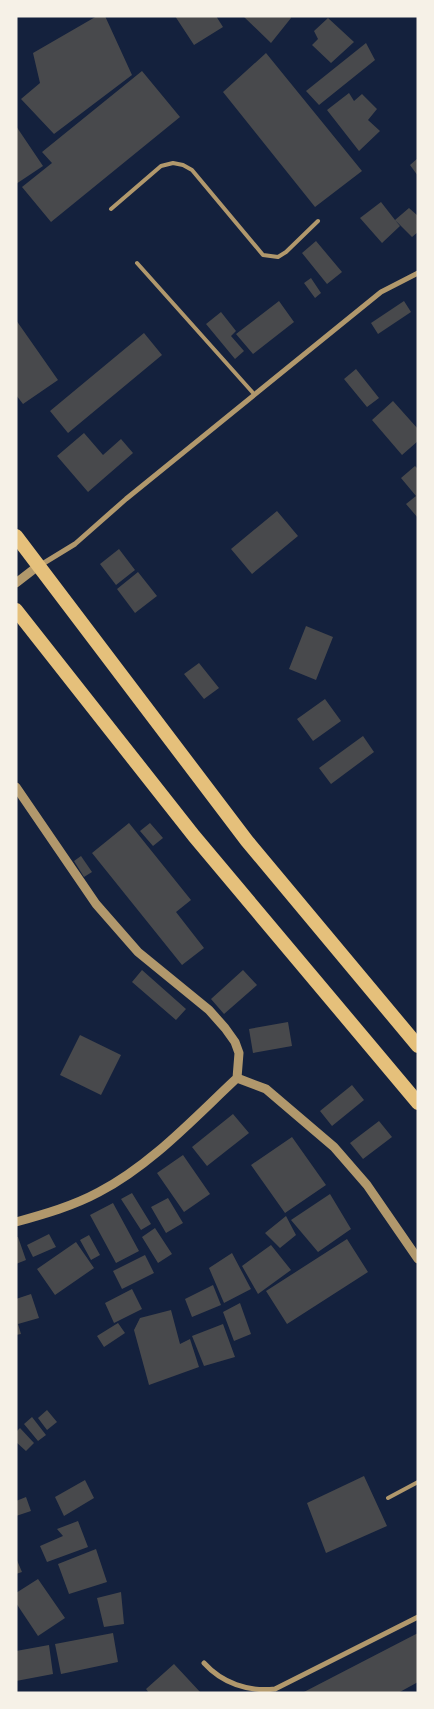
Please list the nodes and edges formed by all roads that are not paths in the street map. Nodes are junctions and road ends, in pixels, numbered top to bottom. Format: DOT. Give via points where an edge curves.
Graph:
graph roads {
  1 [pos="110,209"];
  2 [pos="318,221"];
  3 [pos="137,263"];
  4 [pos="418,273"];
  5 [pos="254,394"];
  6 [pos="16,536"];
  7 [pos="38,566"];
  8 [pos="16,582"];
  9 [pos="16,610"];
  10 [pos="16,787"];
  11 [pos="418,1046"];
  12 [pos="237,1078"];
  13 [pos="418,1104"];
  14 [pos="16,1222"];
  15 [pos="418,1259"];
  16 [pos="418,1482"];
  17 [pos="388,1498"];
  18 [pos="418,1617"];
  19 [pos="204,1662"];
  1 -- 2 [label="lane" via="161,166 172,162 192,170 263,255 278,257"];
  3 -- 5 [label="lane"];
  4 -- 5 [label="street" via="381,292"];
  5 -- 7 [label="street" via="75,544"];
  6 -- 7 [label="highway"];
  7 -- 8 [label="street"];
  7 -- 11 [label="highway" via="247,841"];
  9 -- 13 [label="highway" via="194,836"];
  10 -- 12 [label="street" via="96,904 138,952 225,1028 239,1053"];
  12 -- 14 [label="street" via="177,1134 120,1180 65,1208"];
  12 -- 15 [label="street" via="266,1089 334,1147 367,1185"];
  16 -- 17 [label="lane"];
  18 -- 19 [label="street" via="275,1689 250,1690 216,1674"];
}
